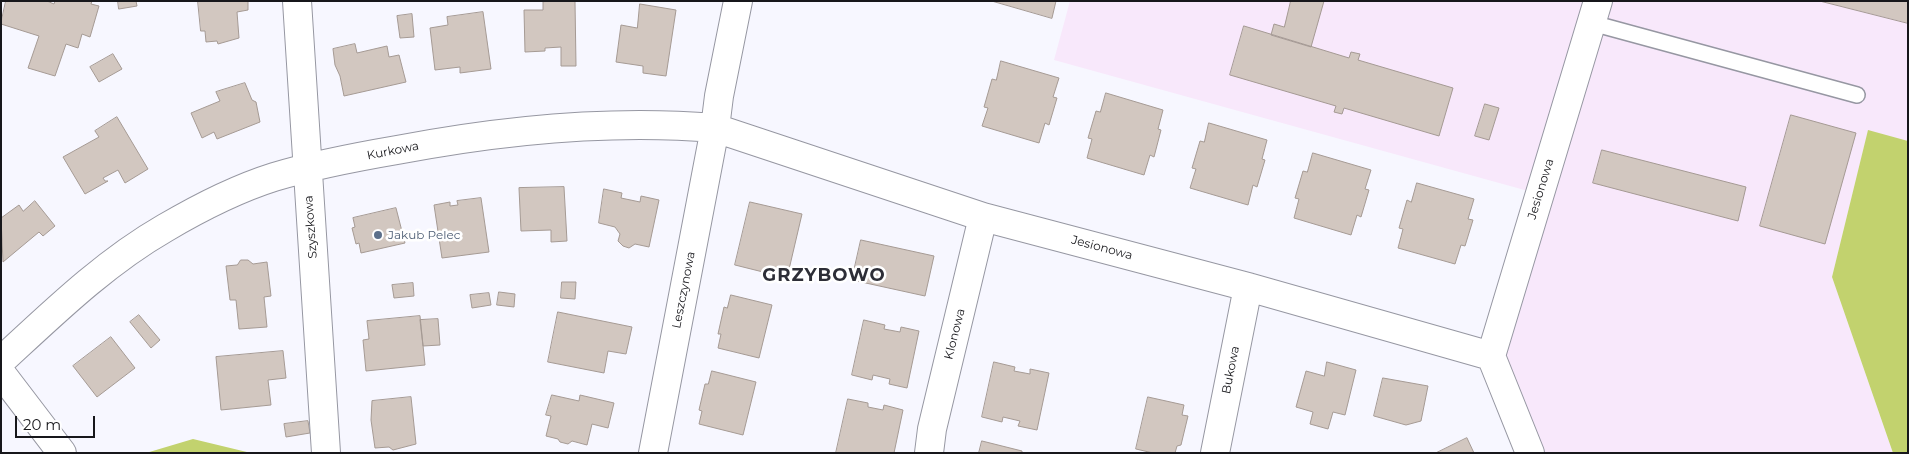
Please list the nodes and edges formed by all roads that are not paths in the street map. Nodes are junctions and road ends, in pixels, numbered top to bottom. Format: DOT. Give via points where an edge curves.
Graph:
graph roads {
  1 [pos="297,1"];
  2 [pos="738,1"];
  3 [pos="1595,12"];
  4 [pos="1857,96"];
  5 [pos="715,128"];
  6 [pos="307,168"];
  7 [pos="983,217"];
  8 [pos="1248,287"];
  9 [pos="1492,356"];
  10 [pos="1,361"];
  11 [pos="1,373"];
  12 [pos="62,453"];
  13 [pos="326,453"];
  14 [pos="653,453"];
  15 [pos="929,453"];
  16 [pos="1215,453"];
  17 [pos="1530,453"];
  1 -- 6 [label="street, Szyszkowa"];
  2 -- 5 [label="street"];
  3 -- 4 [label="lane, Jesionowa"];
  3 -- 9 [label="street, Jesionowa"];
  5 -- 6 [label="street, Kurkowa" via="618,124 535,129 432,143"];
  5 -- 7 [label="street, Jesionowa"];
  5 -- 14 [label="street, Leszczynowa"];
  6 -- 10 [label="street, Kurkowa" via="273,177 224,197 163,229 103,271"];
  6 -- 13 [label="street, Szyszkowa"];
  7 -- 8 [label="street, Jesionowa"];
  7 -- 15 [label="street, Klonowa"];
  8 -- 9 [label="street, Jesionowa"];
  8 -- 16 [label="street, Bukowa"];
  9 -- 17 [label="street"];
  11 -- 12 [label="street"];
}
